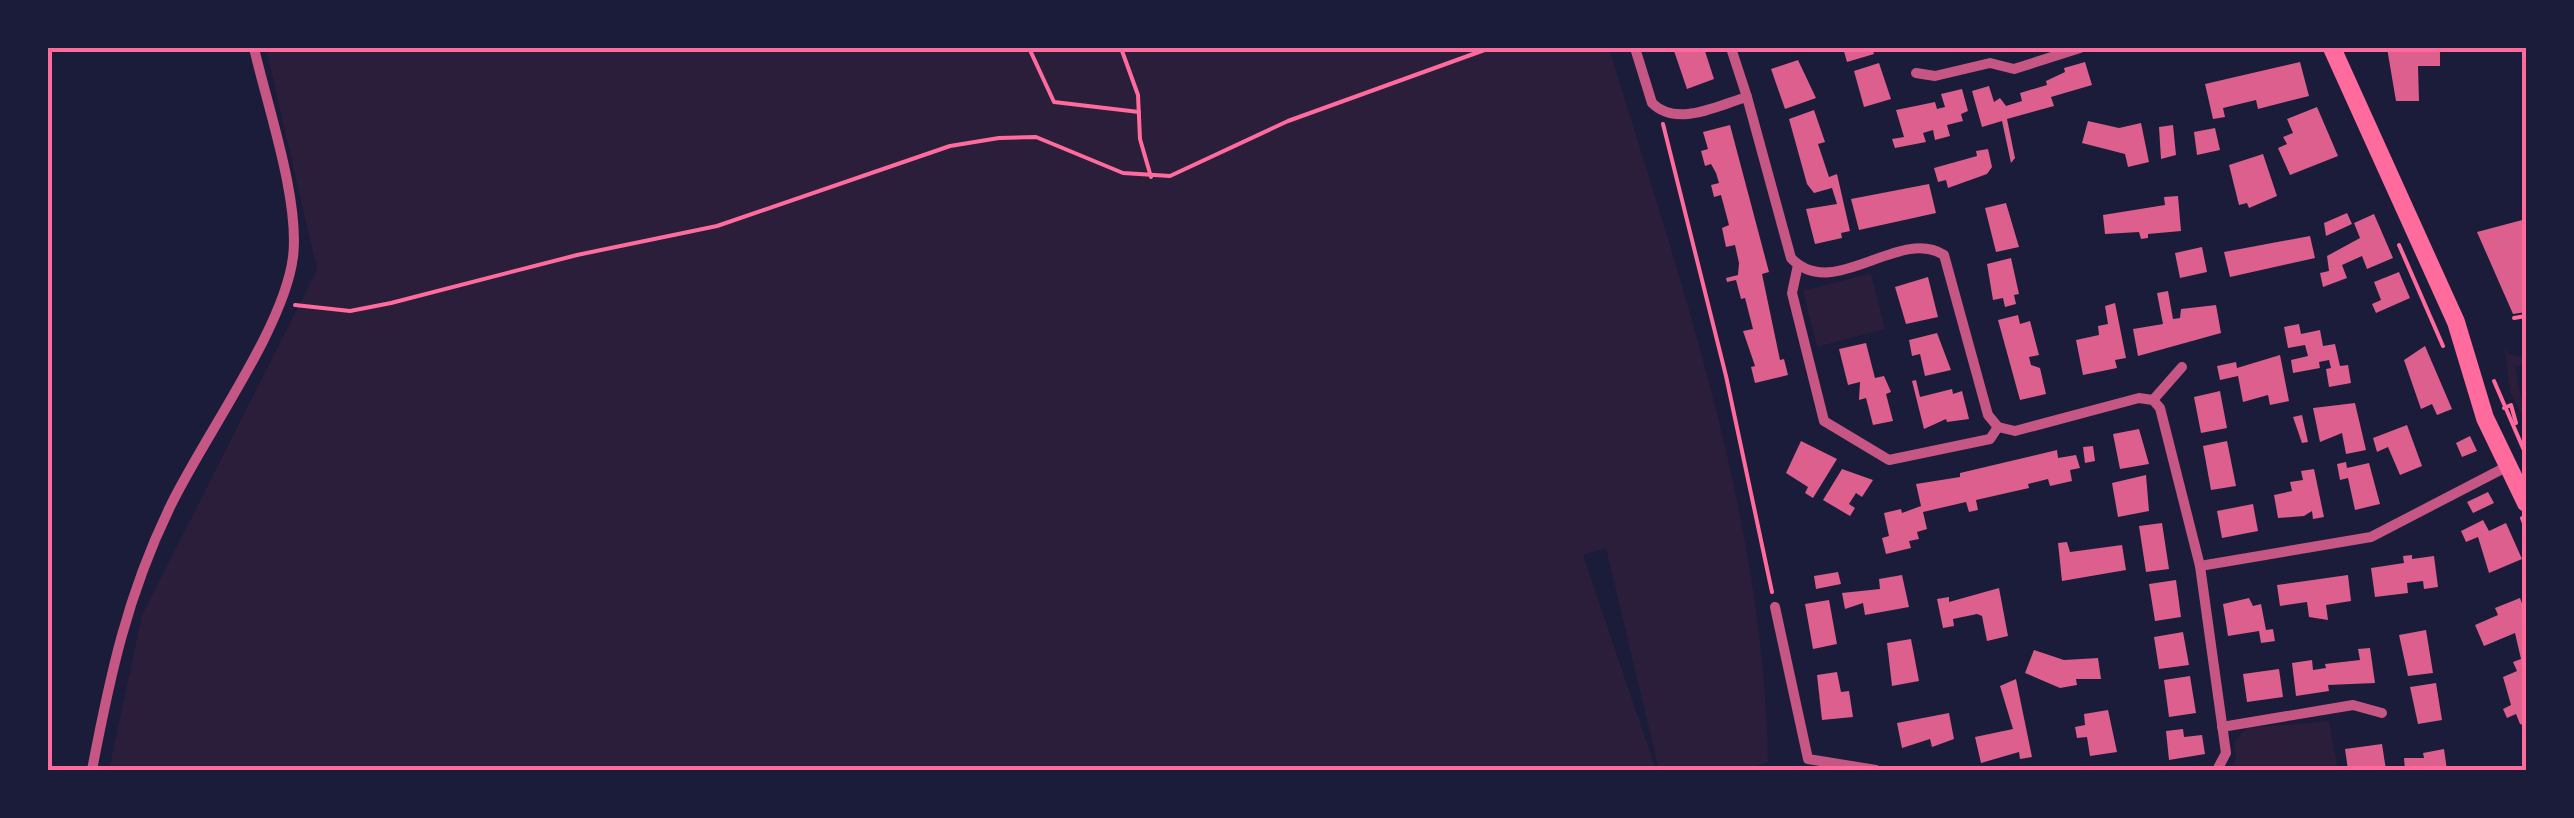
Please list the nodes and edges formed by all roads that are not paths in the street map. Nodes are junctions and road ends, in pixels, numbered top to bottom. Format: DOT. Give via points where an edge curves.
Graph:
graph roads {
  1 [pos="254,48"];
  2 [pos="1635,48"];
  3 [pos="1730,48"];
  4 [pos="2080,48"];
  5 [pos="2332,48"];
  6 [pos="1916,74"];
  7 [pos="1747,97"];
  8 [pos="1798,265"];
  9 [pos="2182,368"];
  10 [pos="2153,400"];
  11 [pos="1998,427"];
  12 [pos="2508,466"];
  13 [pos="2526,503"];
  14 [pos="2200,566"];
  15 [pos="1775,607"];
  16 [pos="2382,713"];
  17 [pos="2222,727"];
  18 [pos="92,770"];
  19 [pos="1876,770"];
  20 [pos="2217,770"];
  1 -- 18 [label="street" via="294,226 293,258 280,301 134,587 116,643"];
  2 -- 7 [label="street" via="1658,110 1680,116"];
  3 -- 7 [label="street"];
  4 -- 6 [label="street" via="2014,69 1990,63"];
  5 -- 12 [label="main road" via="2456,322 2485,418"];
  7 -- 8 [label="street"];
  8 -- 11 [label="street" via="1821,274 1926,248 1944,256 1988,415"];
  8 -- 11 [label="street" via="1792,293 1824,422 1889,460 1990,439"];
  9 -- 10 [label="street"];
  10 -- 11 [label="street" via="2139,398 2015,431"];
  10 -- 14 [label="street" via="2164,418"];
  12 -- 13 [label="main road"];
  12 -- 14 [label="street" via="2371,537"];
  14 -- 17 [label="street"];
  15 -- 19 [label="street" via="1808,759"];
  16 -- 17 [label="street" via="2353,706"];
  17 -- 20 [label="street" via="2226,753"];
}
